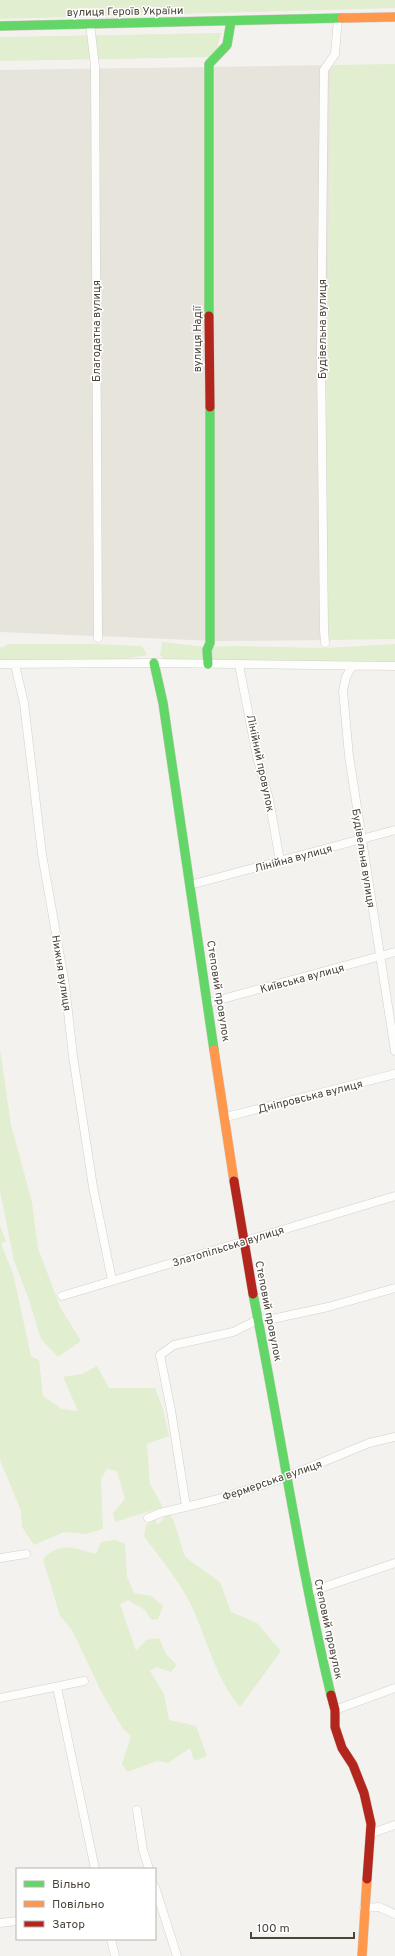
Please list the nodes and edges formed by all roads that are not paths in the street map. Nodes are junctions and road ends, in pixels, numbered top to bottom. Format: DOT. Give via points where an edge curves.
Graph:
graph roads {
  1 [pos="395,17"];
  2 [pos="338,18"];
  3 [pos="231,21"];
  4 [pos="90,24"];
  5 [pos="0,26"];
  6 [pos="98,638"];
  7 [pos="325,643"];
  8 [pos="154,663"];
  9 [pos="0,664"];
  10 [pos="15,664"];
  11 [pos="208,664"];
  12 [pos="239,665"];
  13 [pos="352,666"];
  14 [pos="395,666"];
  15 [pos="395,830"];
  16 [pos="361,839"];
  17 [pos="280,861"];
  18 [pos="190,885"];
  19 [pos="395,952"];
  20 [pos="380,957"];
  21 [pos="208,1003"];
  22 [pos="395,1051"];
  23 [pos="395,1074"];
  24 [pos="226,1117"];
  25 [pos="395,1196"];
  26 [pos="243,1242"];
  27 [pos="112,1280"];
  28 [pos="395,1288"];
  29 [pos="62,1296"];
  30 [pos="257,1320"];
  31 [pos="395,1437"];
  32 [pos="286,1477"];
  33 [pos="186,1506"];
  34 [pos="148,1518"];
  35 [pos="26,1554"];
  36 [pos="0,1558"];
  37 [pos="395,1563"];
  38 [pos="309,1592"];
  39 [pos="84,1681"];
  40 [pos="57,1687"];
  41 [pos="395,1688"];
  42 [pos="0,1698"];
  43 [pos="335,1710"];
  44 [pos="137,1810"];
  45 [pos="395,1825"];
  46 [pos="372,1833"];
  47 [pos="95,1868"];
  48 [pos="149,1868"];
  49 [pos="156,1890"];
  50 [pos="364,1908"];
  51 [pos="395,1914"];
  52 [pos="16,1921"];
  53 [pos="0,1923"];
  54 [pos="111,1940"];
  55 [pos="115,1956"];
  56 [pos="177,1956"];
  57 [pos="362,1956"];
  1 -- 2 [label="street, вулиця Героїв України"];
  2 -- 3 [label="street, вулиця Героїв України"];
  2 -- 7 [label="street, Будівельна вулиця" via="335,54 324,70 321,356"];
  3 -- 4 [label="street, вулиця Героїв України"];
  3 -- 11 [label="street, вулиця Надії" via="227,45 209,64"];
  4 -- 5 [label="street, вулиця Героїв України"];
  4 -- 6 [label="street, Благодатна вулиця" via="95,66"];
  8 -- 10 [label="street"];
  8 -- 11 [label="street"];
  8 -- 18 [label="street, Степовий провулок" via="163,703"];
  9 -- 10 [label="street"];
  10 -- 27 [label="street, Нижня вулиця" via="24,703 42,854 65,985 93,1187"];
  11 -- 12 [label="street"];
  12 -- 13 [label="street"];
  12 -- 17 [label="street, Лінійний провулок"];
  13 -- 14 [label="street"];
  13 -- 16 [label="street, Будівельна вулиця" via="343,691"];
  15 -- 16 [label="street, Лінійна вулиця"];
  16 -- 17 [label="street, Лінійна вулиця"];
  16 -- 20 [label="street, Будівельна вулиця"];
  17 -- 18 [label="street, Лінійна вулиця"];
  18 -- 21 [label="street, Степовий провулок"];
  19 -- 20 [label="street, Київська вулиця"];
  20 -- 21 [label="street, Київська вулиця"];
  20 -- 22 [label="street, Будівельна вулиця"];
  21 -- 24 [label="street, Степовий провулок"];
  23 -- 24 [label="street, Дніпровська вулиця"];
  24 -- 26 [label="street, Степовий провулок"];
  25 -- 26 [label="street, Златопільська вулиця"];
  26 -- 27 [label="street, Златопільська вулиця"];
  26 -- 30 [label="street, Степовий провулок"];
  27 -- 29 [label="street, Златопільська вулиця"];
  28 -- 30 [label="street" via="328,1307"];
  30 -- 32 [label="street, Степовий провулок"];
  30 -- 33 [label="street" via="232,1332 174,1345 160,1355"];
  31 -- 32 [label="street, Фермерська вулиця" via="369,1443"];
  32 -- 33 [label="street, Фермерська вулиця" via="218,1499"];
  32 -- 38 [label="street, Степовий провулок"];
  33 -- 34 [label="street, Фермерська вулиця"];
  35 -- 36 [label="street"];
  37 -- 38 [label="street"];
  38 -- 43 [label="street, Степовий провулок"];
  39 -- 40 [label="street"];
  40 -- 42 [label="street"];
  40 -- 47 [label="street"];
  41 -- 43 [label="street"];
  43 -- 46 [label="street, Степовий провулок" via="335,1727 342,1748 353,1765 364,1793"];
  44 -- 48 [label="street" via="143,1850"];
  45 -- 46 [label="street"];
  46 -- 50 [label="street, Степовий провулок"];
  49 -- 56 [label="street"];
  50 -- 51 [label="street" via="379,1907"];
  50 -- 57 [label="street, Степовий провулок"];
  52 -- 53 [label="street"];
  54 -- 55 [label="street"];
}
